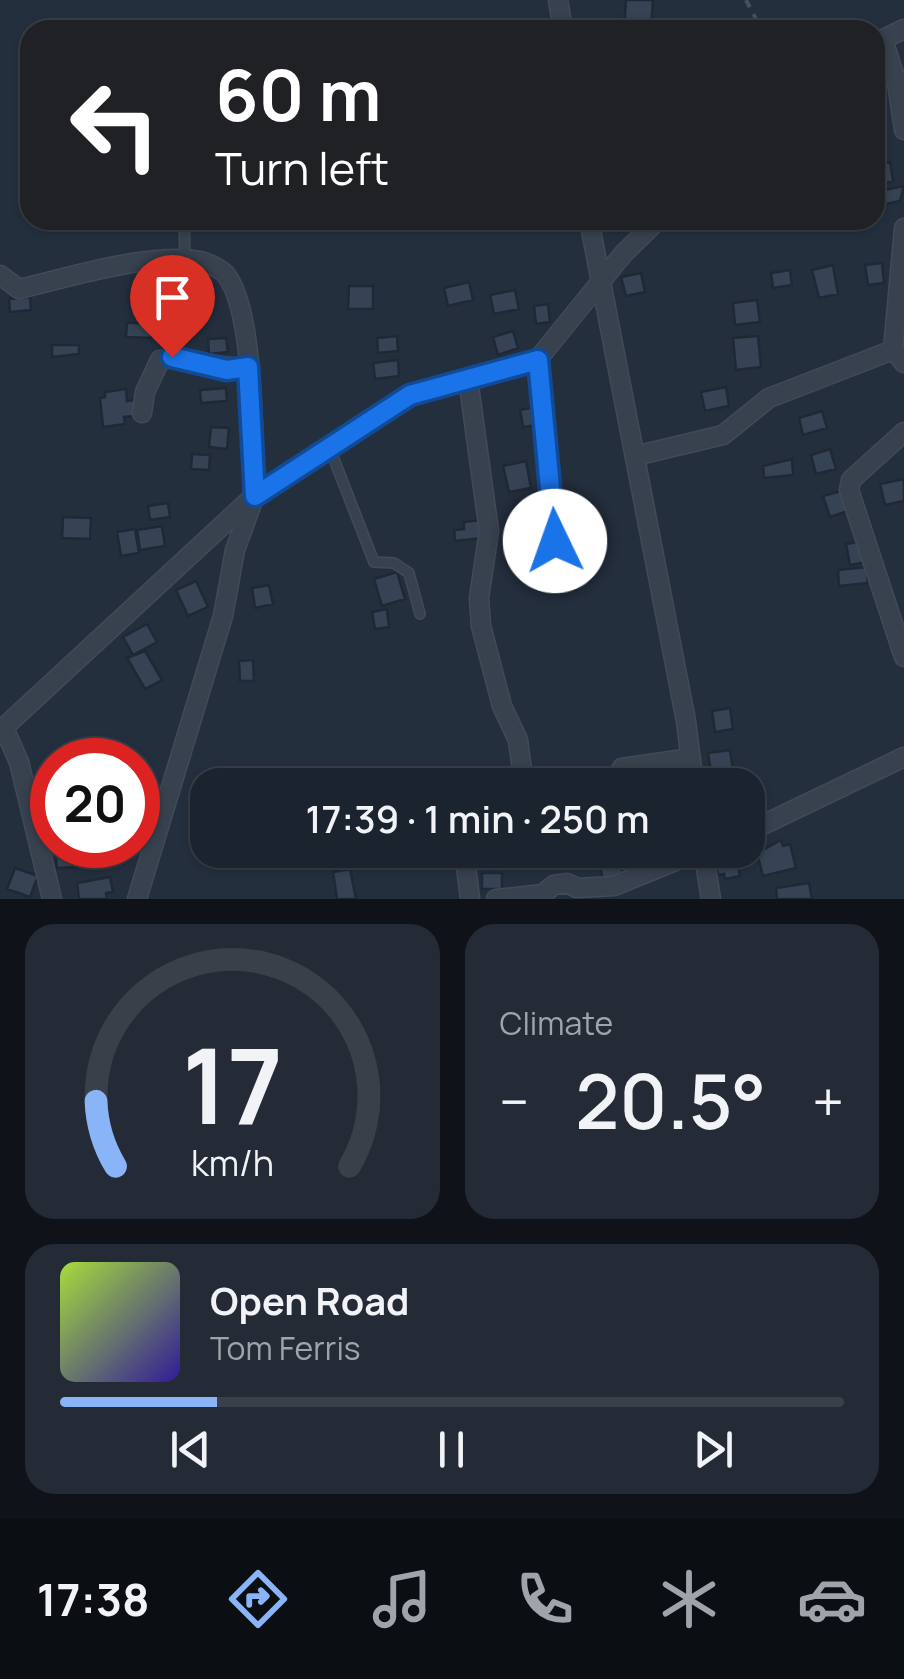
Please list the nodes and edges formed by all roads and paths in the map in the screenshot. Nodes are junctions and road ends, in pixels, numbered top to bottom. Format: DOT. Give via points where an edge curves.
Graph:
graph roads {
  1 [pos="885,55"];
  2 [pos="904,130"];
  3 [pos="904,228"];
  4 [pos="184,230"];
  5 [pos="590,230"];
  6 [pos="649,230"];
  7 [pos="185,261"];
  8 [pos="0,275"];
  9 [pos="598,284"];
  10 [pos="898,357"];
  11 [pos="538,360"];
  12 [pos="248,367"];
  13 [pos="468,380"];
  14 [pos="142,413"];
  15 [pos="904,432"];
  16 [pos="330,449"];
  17 [pos="634,456"];
  18 [pos="255,496"];
  19 [pos="555,572"];
  20 [pos="420,614"];
  21 [pos="904,656"];
  22 [pos="2,730"];
  23 [pos="904,757"];
  24 [pos="691,758"];
  25 [pos="522,768"];
  26 [pos="622,768"];
  27 [pos="692,768"];
  28 [pos="765,824"];
  29 [pos="466,868"];
  30 [pos="658,868"];
  31 [pos="706,868"];
  32 [pos="52,899"];
  33 [pos="138,899"];
  34 [pos="470,899"];
  35 [pos="496,899"];
  36 [pos="711,899"];
  1 -- 2 [label="street"];
  3 -- 10 [label="street"];
  4 -- 7 [label="lane"];
  5 -- 9 [label="street"];
  6 -- 9 [label="street"];
  7 -- 8 [label="street" via="19,289"];
  7 -- 12 [label="street" via="203,261 226,273 238,302"];
  9 -- 11 [label="street"];
  9 -- 17 [label="street"];
  10 -- 17 [label="street" via="769,398 723,435"];
  11 -- 13 [label="street"];
  11 -- 19 [label="lane"];
  12 -- 14 [label="street" via="160,360"];
  12 -- 18 [label="street"];
  13 -- 16 [label="street" via="410,395"];
  13 -- 25 [label="street" via="489,531 481,626"];
  15 -- 21 [label="street" via="851,480 849,490"];
  16 -- 18 [label="street"];
  16 -- 20 [label="lane" via="374,562 394,563 409,573"];
  17 -- 24 [label="street"];
  18 -- 22 [label="street"];
  18 -- 33 [label="street"];
  22 -- 32 [label="street" via="19,762"];
  23 -- 28 [label="street"];
  24 -- 26 [label="street"];
  24 -- 27 [label="street"];
  29 -- 34 [label="street"];
  30 -- 35 [label="street" via="614,886 567,883 544,894"];
  31 -- 36 [label="street"];
}
